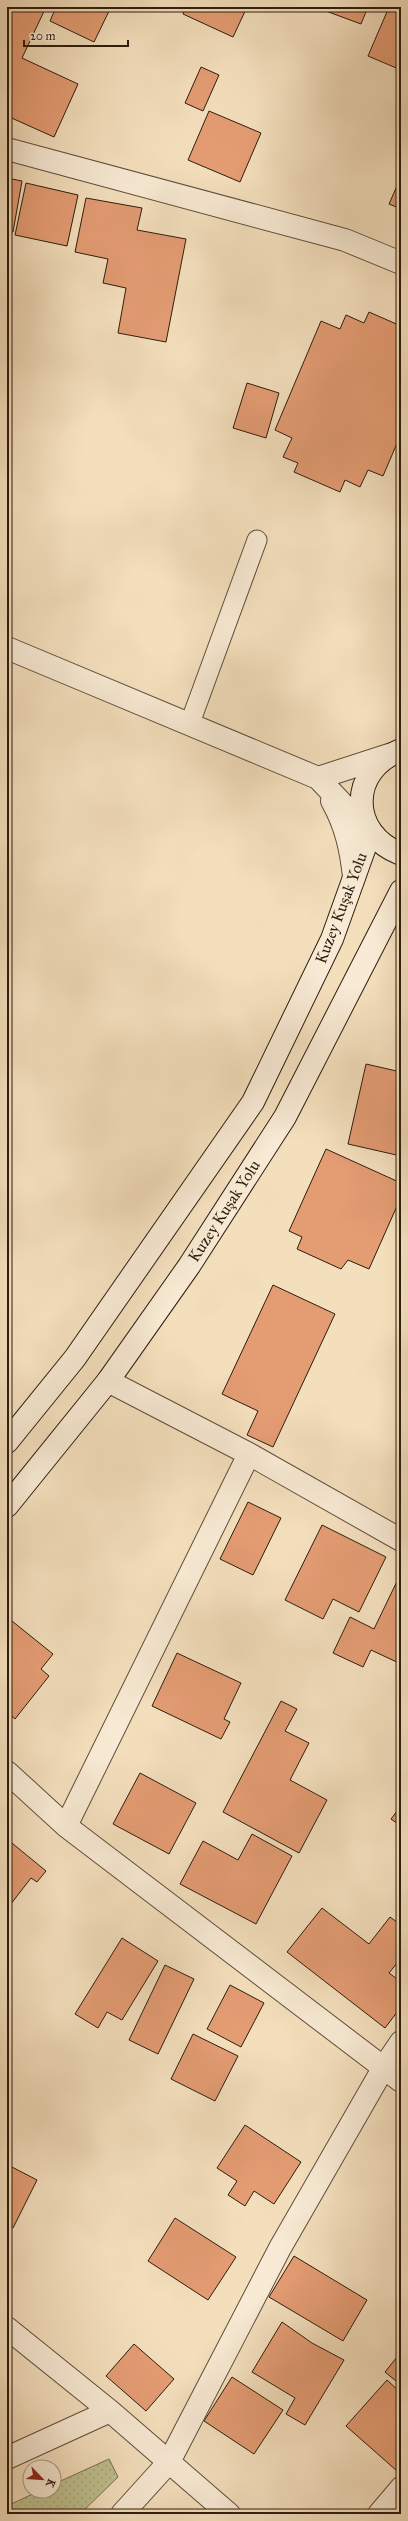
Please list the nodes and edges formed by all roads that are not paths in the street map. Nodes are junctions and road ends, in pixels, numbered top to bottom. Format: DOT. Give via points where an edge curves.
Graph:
graph roads {
  1 [pos="7,149"];
  2 [pos="401,263"];
  3 [pos="257,540"];
  4 [pos="7,648"];
  5 [pos="190,724"];
  6 [pos="395,752"];
  7 [pos="318,778"];
  8 [pos="370,833"];
  9 [pos="401,854"];
  10 [pos="354,878"];
  11 [pos="401,891"];
  12 [pos="108,1381"];
  13 [pos="7,1442"];
  14 [pos="249,1454"];
  15 [pos="7,1506"];
  16 [pos="401,1540"];
  17 [pos="7,1772"];
  18 [pos="66,1826"];
  19 [pos="401,2042"];
  20 [pos="384,2067"];
  21 [pos="401,2081"];
  22 [pos="7,2328"];
  23 [pos="110,2412"];
  24 [pos="7,2458"];
  25 [pos="168,2462"];
  26 [pos="401,2488"];
  27 [pos="122,2514"];
  28 [pos="228,2514"];
  29 [pos="379,2514"];
  1 -- 2 [label="street" via="345,240"];
  3 -- 5 [label="lane"];
  4 -- 5 [label="street"];
  5 -- 7 [label="street"];
  6 -- 7 [label="street"];
  6 -- 8 [label="street" via="376,765 366,779 362,797 363,816"];
  7 -- 8 [label="street"];
  7 -- 10 [label="street" via="343,821 350,842"];
  8 -- 9 [label="street" via="383,846"];
  8 -- 10 [label="street, Kuzey Kuşak Yolu"];
  10 -- 13 [label="street, Kuzey Kuşak Yolu" via="332,939 253,1102 75,1358"];
  11 -- 12 [label="street, Kuzey Kuşak Yolu" via="285,1116 189,1266"];
  12 -- 14 [label="street"];
  12 -- 15 [label="street, Kuzey Kuşak Yolu"];
  14 -- 16 [label="street"];
  14 -- 18 [label="street"];
  17 -- 18 [label="street"];
  18 -- 20 [label="street"];
  19 -- 20 [label="street"];
  20 -- 21 [label="street"];
  20 -- 25 [label="street" via="280,2248"];
  22 -- 23 [label="street"];
  23 -- 24 [label="street"];
  23 -- 25 [label="street"];
  25 -- 27 [label="street"];
  25 -- 28 [label="street"];
  26 -- 29 [label="street"];
}
